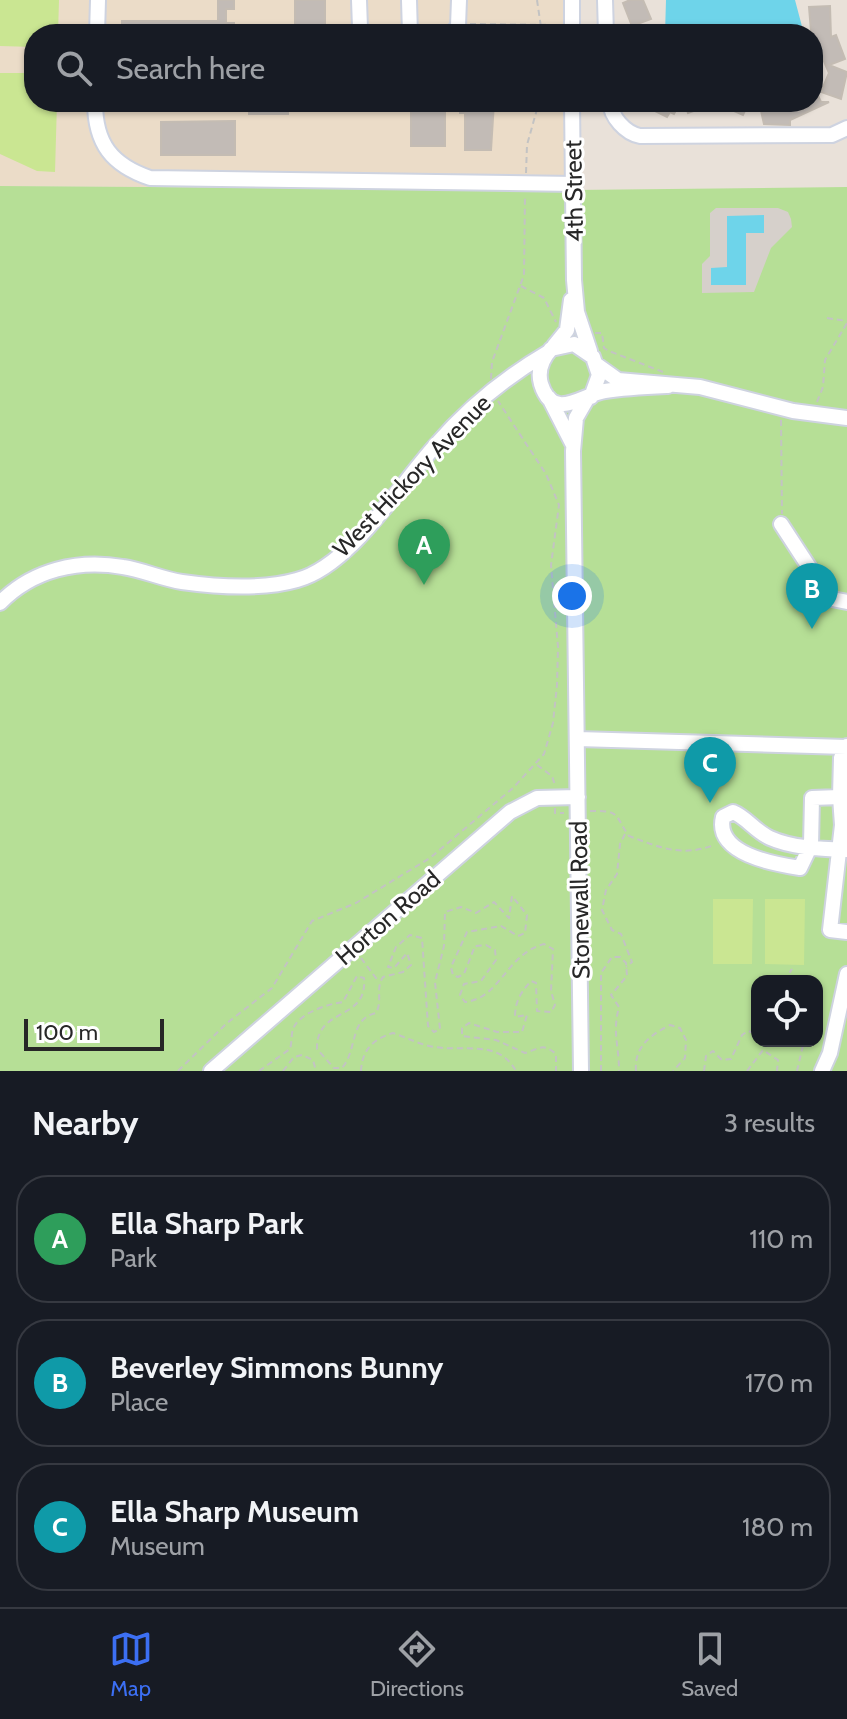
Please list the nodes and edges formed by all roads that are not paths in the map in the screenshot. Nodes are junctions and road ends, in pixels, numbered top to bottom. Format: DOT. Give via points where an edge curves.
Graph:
graph roads {
  1 [pos="98,0"];
  2 [pos="359,0"];
  3 [pos="409,0"];
  4 [pos="459,0"];
  5 [pos="572,0"];
  6 [pos="605,0"];
  7 [pos="97,24"];
  8 [pos="360,24"];
  9 [pos="410,24"];
  10 [pos="456,24"];
  11 [pos="572,24"];
  12 [pos="606,24"];
  13 [pos="97,112"];
  14 [pos="572,112"];
  15 [pos="612,112"];
  16 [pos="847,129"];
  17 [pos="575,184"];
  18 [pos="574,280"];
  19 [pos="549,351"];
  20 [pos="595,361"];
  21 [pos="671,380"];
  22 [pos="497,388"];
  23 [pos="545,392"];
  24 [pos="589,398"];
  25 [pos="847,418"];
  26 [pos="573,451"];
  27 [pos="782,520"];
  28 [pos="847,602"];
  29 [pos="0,603"];
  30 [pos="578,734"];
  31 [pos="846,746"];
  32 [pos="840,797"];
  33 [pos="578,804"];
  34 [pos="844,826"];
  35 [pos="811,845"];
  36 [pos="843,850"];
  37 [pos="847,932"];
  38 [pos="847,974"];
  39 [pos="845,999"];
  40 [pos="211,1071"];
  41 [pos="581,1071"];
  42 [pos="822,1071"];
  1 -- 7 [label="street"];
  2 -- 8 [label="street"];
  3 -- 9 [label="street"];
  4 -- 10 [label="street"];
  5 -- 11 [label="street"];
  6 -- 12 [label="street"];
  13 -- 17 [label="street" via="110,154 125,170 150,178"];
  14 -- 17 [label="street, 4th Street"];
  15 -- 16 [label="street" via="624,128 640,136 832,135"];
  17 -- 18 [label="street, 4th Street"];
  18 -- 19 [label="street, 4th Street" via="567,330"];
  18 -- 20 [label="street, 4th Street" via="577,312"];
  19 -- 20 [label="street" via="574,344"];
  19 -- 22 [label="street, West Hickory Avenue"];
  19 -- 23 [label="street" via="539,372"];
  20 -- 21 [label="street" via="618,380"];
  20 -- 24 [label="street" via="599,379"];
  21 -- 24 [label="street"];
  21 -- 25 [label="street" via="793,411"];
  22 -- 23 [label="street, West Hickory Avenue" via="531,382"];
  22 -- 29 [label="street, West Hickory Avenue" via="437,443 349,547 301,579 258,586 181,582 123,567 86,565 43,573"];
  23 -- 24 [label="street" via="567,405"];
  23 -- 26 [label="street" via="565,424"];
  24 -- 26 [label="street" via="576,418"];
  26 -- 30 [label="street"];
  27 -- 28 [label="street" via="824,590 832,599"];
  30 -- 31 [label="street"];
  30 -- 33 [label="street, Stonewall Road"];
  31 -- 32 [label="street"];
  32 -- 34 [label="street"];
  32 -- 35 [label="street" via="812,798"];
  33 -- 40 [label="street, Horton Road" via="555,797 530,800 510,812"];
  33 -- 41 [label="street, Stonewall Road"];
  34 -- 36 [label="street"];
  35 -- 35 [label="street" via="770,838 733,812 723,817 725,838 751,857 800,868"];
  35 -- 36 [label="street"];
  36 -- 37 [label="street" via="830,930"];
  38 -- 39 [label="street"];
  39 -- 42 [label="street"];
}
